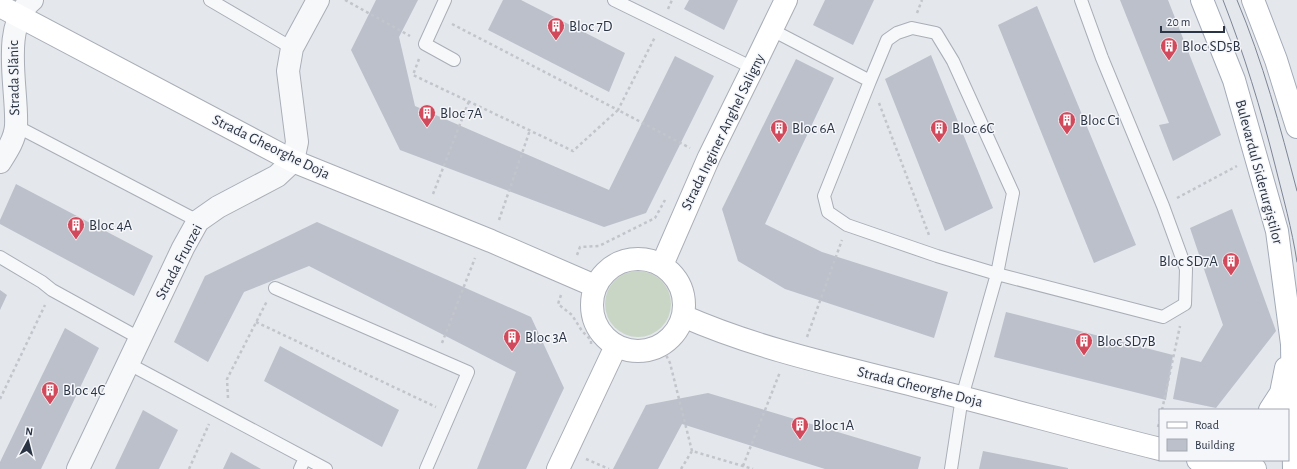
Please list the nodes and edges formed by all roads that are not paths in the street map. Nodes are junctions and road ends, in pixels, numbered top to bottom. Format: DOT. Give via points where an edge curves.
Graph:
graph roads {
  1 [pos="32,0"];
  2 [pos="210,0"];
  3 [pos="318,0"];
  4 [pos="445,0"];
  5 [pos="614,0"];
  6 [pos="786,0"];
  7 [pos="1081,0"];
  8 [pos="1202,0"];
  9 [pos="1253,0"];
  10 [pos="9,11"];
  11 [pos="772,30"];
  12 [pos="292,48"];
  13 [pos="454,60"];
  14 [pos="753,68"];
  15 [pos="870,81"];
  16 [pos="16,126"];
  17 [pos="1297,127"];
  18 [pos="293,161"];
  19 [pos="0,162"];
  20 [pos="198,221"];
  21 [pos="0,257"];
  22 [pos="662,265"];
  23 [pos="997,274"];
  24 [pos="595,286"];
  25 [pos="274,288"];
  26 [pos="683,316"];
  27 [pos="141,339"];
  28 [pos="1292,344"];
  29 [pos="616,346"];
  30 [pos="129,364"];
  31 [pos="962,397"];
  32 [pos="1271,409"];
  33 [pos="1159,449"];
  34 [pos="1199,461"];
  35 [pos="1213,461"];
  36 [pos="302,464"];
  37 [pos="78,469"];
  38 [pos="326,469"];
  39 [pos="426,469"];
  40 [pos="558,469"];
  41 [pos="950,469"];
  42 [pos="1211,469"];
  43 [pos="1255,469"];
  44 [pos="1294,469"];
  1 -- 10 [label="street"];
  2 -- 12 [label="lane"];
  3 -- 12 [label="street"];
  4 -- 13 [label="lane" via="425,44"];
  5 -- 14 [label="lane"];
  6 -- 11 [label="street, Strada Inginer Anghel Saligny"];
  7 -- 23 [label="lane" via="1186,269 1185,304 1163,317"];
  8 -- 28 [label="street, Bulevardul Siderurgiștilor" via="1234,80 1277,230"];
  9 -- 17 [label="street" via="1276,60"];
  10 -- 16 [label="street, Strada Slănic"];
  10 -- 18 [label="street, Strada Gheorghe Doja"];
  11 -- 14 [label="street, Strada Inginer Anghel Saligny"];
  11 -- 15 [label="lane"];
  12 -- 18 [label="street" via="288,71 297,142"];
  14 -- 22 [label="street, Strada Inginer Anghel Saligny" via="709,157"];
  15 -- 23 [label="lane" via="824,196 828,212 847,225"];
  15 -- 23 [label="lane" via="887,40 912,28 936,33 953,61 1013,193"];
  16 -- 19 [label="street, Strada Slănic" via="11,144"];
  16 -- 20 [label="lane"];
  18 -- 20 [label="street, Strada Frunzei" via="277,176 218,207"];
  18 -- 24 [label="street, Strada Gheorghe Doja"];
  20 -- 27 [label="street, Strada Frunzei"];
  21 -- 27 [label="lane" via="52,290"];
  22 -- 24 [label="street" via="641,258 627,259 608,269"];
  22 -- 26 [label="street" via="679,282 685,305"];
  23 -- 31 [label="lane"];
  24 -- 29 [label="street" via="592,313 605,338"];
  25 -- 39 [label="lane" via="468,372"];
  26 -- 29 [label="street" via="679,328 662,345 647,350 631,351"];
  26 -- 31 [label="street, Strada Gheorghe Doja" via="740,339 794,355"];
  27 -- 30 [label="street, Strada Frunzei"];
  28 -- 32 [label="street" via="1280,393"];
  28 -- 44 [label="street, Bulevardul Siderurgiștilor"];
  29 -- 40 [label="street"];
  30 -- 36 [label="lane" via="228,417"];
  30 -- 37 [label="street, Strada Frunzei"];
  31 -- 33 [label="street, Strada Gheorghe Doja"];
  31 -- 41 [label="lane"];
  34 -- 42 [label="street"];
  35 -- 43 [label="street"];
  36 -- 38 [label="lane"];
}
